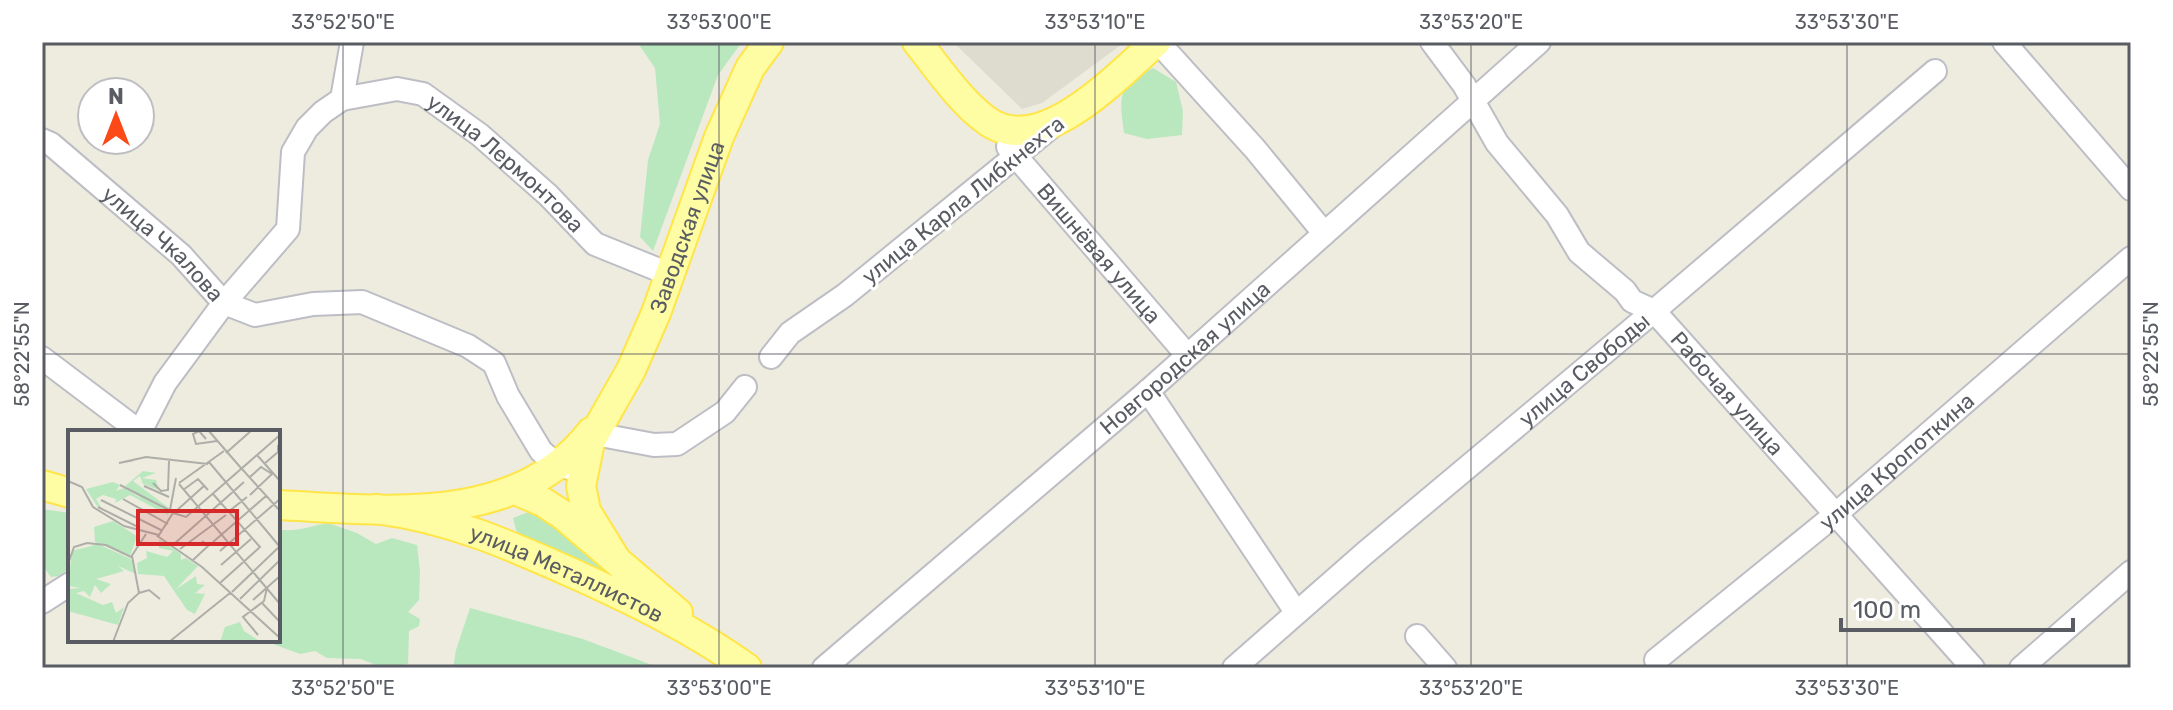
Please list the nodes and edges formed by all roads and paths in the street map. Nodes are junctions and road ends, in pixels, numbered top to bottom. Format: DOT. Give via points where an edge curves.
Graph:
graph roads {
  1 [pos="352,42"];
  2 [pos="769,42"];
  3 [pos="917,42"];
  4 [pos="1157,42"];
  5 [pos="1432,42"];
  6 [pos="1539,42"];
  7 [pos="2004,42"];
  8 [pos="1935,71"];
  9 [pos="342,99"];
  10 [pos="1474,101"];
  11 [pos="1063,118"];
  12 [pos="983,119"];
  13 [pos="42,140"];
  14 [pos="1017,156"];
  15 [pos="2131,189"];
  16 [pos="1324,233"];
  17 [pos="2131,258"];
  18 [pos="669,274"];
  19 [pos="224,303"];
  20 [pos="1654,311"];
  21 [pos="1187,355"];
  22 [pos="771,357"];
  23 [pos="42,358"];
  24 [pos="745,387"];
  25 [pos="1148,391"];
  26 [pos="596,427"];
  27 [pos="137,430"];
  28 [pos="141,430"];
  29 [pos="570,468"];
  30 [pos="42,485"];
  31 [pos="68,492"];
  32 [pos="507,493"];
  33 [pos="280,505"];
  34 [pos="376,509"];
  35 [pos="1836,514"];
  36 [pos="498,539"];
  37 [pos="615,558"];
  38 [pos="2131,572"];
  39 [pos="68,585"];
  40 [pos="42,602"];
  41 [pos="1296,612"];
  42 [pos="1417,636"];
  43 [pos="718,647"];
  44 [pos="1656,660"];
  45 [pos="747,668"];
  46 [pos="824,668"];
  47 [pos="1234,668"];
  48 [pos="1445,668"];
  49 [pos="1973,668"];
  50 [pos="2021,668"];
  1 -- 9 [label="street"];
  2 -- 18 [label="main road, Заводская улица" via="736,96"];
  3 -- 12 [label="main road, Вишнёвая улица"];
  4 -- 11 [label="main road, улица Карла Либкнехта"];
  4 -- 16 [label="street"];
  5 -- 10 [label="street, Рабочая улица"];
  6 -- 10 [label="street, Новгородская улица"];
  7 -- 15 [label="street"];
  8 -- 20 [label="street, улица Свободы"];
  9 -- 18 [label="street, улица Лермонтова" via="397,89 423,94 480,135 595,244"];
  9 -- 19 [label="street" via="307,128 293,152 288,229"];
  10 -- 16 [label="street, Новгородская улица"];
  10 -- 20 [label="street, Рабочая улица" via="1497,143 1557,215 1579,252 1632,301"];
  11 -- 12 [label="main road" via="1015,131"];
  11 -- 14 [label="street, улица Карла Либкнехта"];
  12 -- 14 [label="street, Вишнёвая улица"];
  13 -- 19 [label="street, улица Чкалова" via="181,255"];
  14 -- 21 [label="street, Вишнёвая улица"];
  14 -- 22 [label="street, улица Карла Либкнехта" via="790,333"];
  16 -- 21 [label="street, Новгородская улица"];
  17 -- 35 [label="street, улица Кропоткина"];
  18 -- 26 [label="main road, Заводская улица" via="631,370"];
  19 -- 28 [label="street" via="165,383"];
  19 -- 29 [label="street, улица Чкалова" via="255,315 362,302 468,346 494,363 541,451"];
  20 -- 35 [label="street, Рабочая улица"];
  20 -- 41 [label="street, улица Свободы"];
  21 -- 25 [label="street, Новгородская улица"];
  23 -- 27 [label="street"];
  24 -- 26 [label="street" via="725,412 677,444 654,445"];
  25 -- 41 [label="street"];
  25 -- 46 [label="street, Новгородская улица"];
  26 -- 29 [label="main road, Заводская улица"];
  29 -- 32 [label="main road, Заводская улица"];
  29 -- 37 [label="main road" via="581,486 586,511"];
  30 -- 31 [label="main road"];
  32 -- 34 [label="main road, Заводская улица" via="431,509"];
  32 -- 36 [label="main road"];
  32 -- 37 [label="main road" via="543,502"];
  33 -- 34 [label="main road"];
  34 -- 36 [label="main road, улица Металлистов" via="416,514"];
  35 -- 44 [label="street, улица Кропоткина"];
  35 -- 49 [label="street, Рабочая улица"];
  36 -- 43 [label="main road, улица Металлистов"];
  37 -- 43 [label="main road"];
  38 -- 50 [label="street"];
  39 -- 40 [label="street"];
  41 -- 47 [label="street, улица Свободы"];
  42 -- 48 [label="street"];
  43 -- 45 [label="main road, улица Металлистов"];
}
